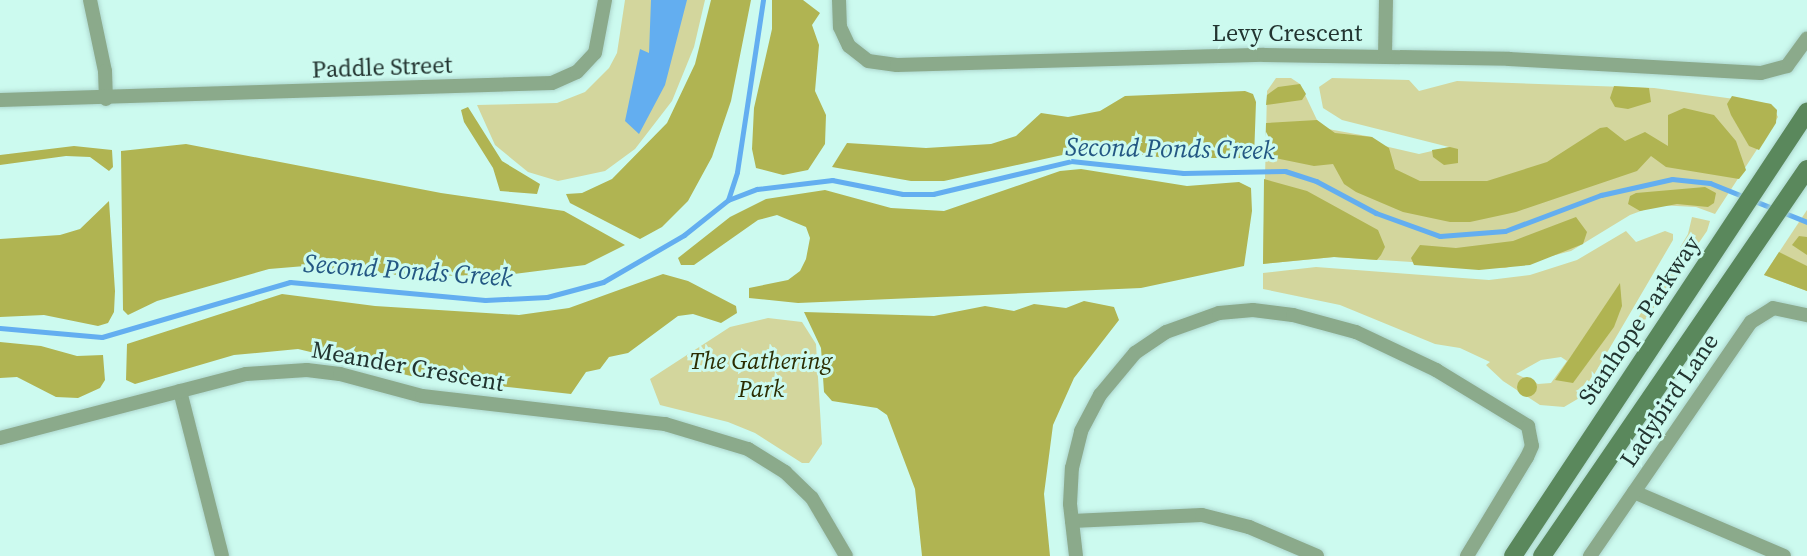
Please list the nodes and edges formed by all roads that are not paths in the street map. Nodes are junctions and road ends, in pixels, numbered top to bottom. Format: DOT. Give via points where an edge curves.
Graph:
graph roads {
  1 [pos="90,0"];
  2 [pos="605,0"];
  3 [pos="839,0"];
  4 [pos="1386,0"];
  5 [pos="1807,38"];
  6 [pos="1385,56"];
  7 [pos="106,99"];
  8 [pos="0,100"];
  9 [pos="1807,112"];
  10 [pos="1807,169"];
  11 [pos="1807,315"];
  12 [pos="180,391"];
  13 [pos="0,439"];
  14 [pos="1634,492"];
  15 [pos="1072,521"];
  16 [pos="222,556"];
  17 [pos="846,556"];
  18 [pos="1076,556"];
  19 [pos="1317,556"];
  20 [pos="1467,556"];
  21 [pos="1513,556"];
  22 [pos="1542,556"];
  23 [pos="1590,556"];
  24 [pos="1784,556"];
  1 -- 7 [label="street"];
  2 -- 7 [label="street, Paddle Street" via="594,53 577,72 552,83"];
  3 -- 6 [label="street, Levy Crescent" via="840,27 849,46 868,61 883,65 1154,56"];
  4 -- 6 [label="street"];
  5 -- 6 [label="street, Levy Crescent" via="1779,71"];
  7 -- 8 [label="street, Paddle Street"];
  9 -- 21 [label="main road, Stanhope Parkway"];
  10 -- 22 [label="main road"];
  11 -- 14 [label="street, Ladybird Lane" via="1773,308 1751,322"];
  12 -- 13 [label="street, Meander Crescent"];
  12 -- 16 [label="street"];
  12 -- 17 [label="street, Meander Crescent" via="246,374 307,370 422,396 665,424 748,449 785,472 828,521"];
  14 -- 23 [label="street, Ladybird Lane"];
  14 -- 24 [label="street"];
  15 -- 18 [label="street"];
  15 -- 19 [label="street" via="1202,515 1249,527"];
  15 -- 20 [label="street" via="1075,450 1089,412 1105,388 1150,342 1182,325 1219,313 1275,312 1356,332 1436,370 1522,420 1531,436 1527,457"];
}
